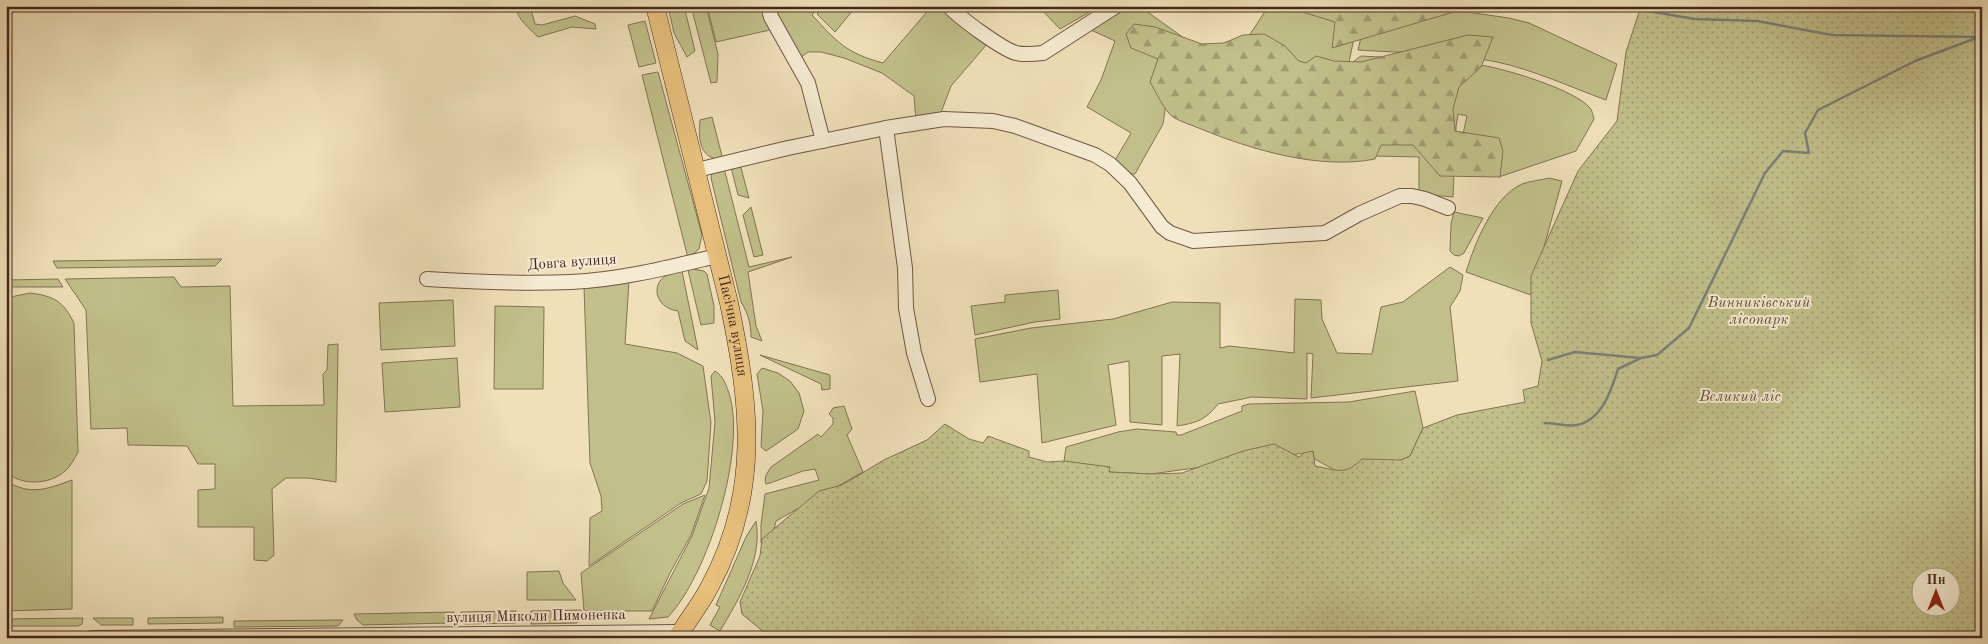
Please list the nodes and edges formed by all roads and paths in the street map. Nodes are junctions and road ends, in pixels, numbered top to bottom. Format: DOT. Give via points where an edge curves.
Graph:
graph roads {
  1 [pos="655,6"];
  2 [pos="768,6"];
  3 [pos="949,6"];
  4 [pos="1116,6"];
  5 [pos="886,128"];
  6 [pos="823,141"];
  7 [pos="697,170"];
  8 [pos="1448,208"];
  9 [pos="717,256"];
  10 [pos="427,279"];
  11 [pos="928,399"];
  12 [pos="678,635"];
  13 [pos="93,638"];
  1 -- 7 [label="main road, Пасічна вулиця"];
  2 -- 6 [label="street" via="808,83"];
  3 -- 4 [label="street" via="1005,48 1030,55 1043,53"];
  5 -- 6 [label="street"];
  5 -- 8 [label="street" via="944,119 993,121 1082,149 1110,164 1130,182 1170,233 1193,241 1324,233 1400,196"];
  5 -- 11 [label="street" via="905,268 906,308 914,354"];
  6 -- 7 [label="street"];
  7 -- 9 [label="main road, Пасічна вулиця"];
  9 -- 10 [label="street, Довга вулиця" via="660,269 573,282 497,283"];
  9 -- 12 [label="main road, Пасічна вулиця" via="745,389 746,472 738,514 725,553 710,587"];
  12 -- 13 [label="street, вулиця Миколи Пимоненка"];
}
